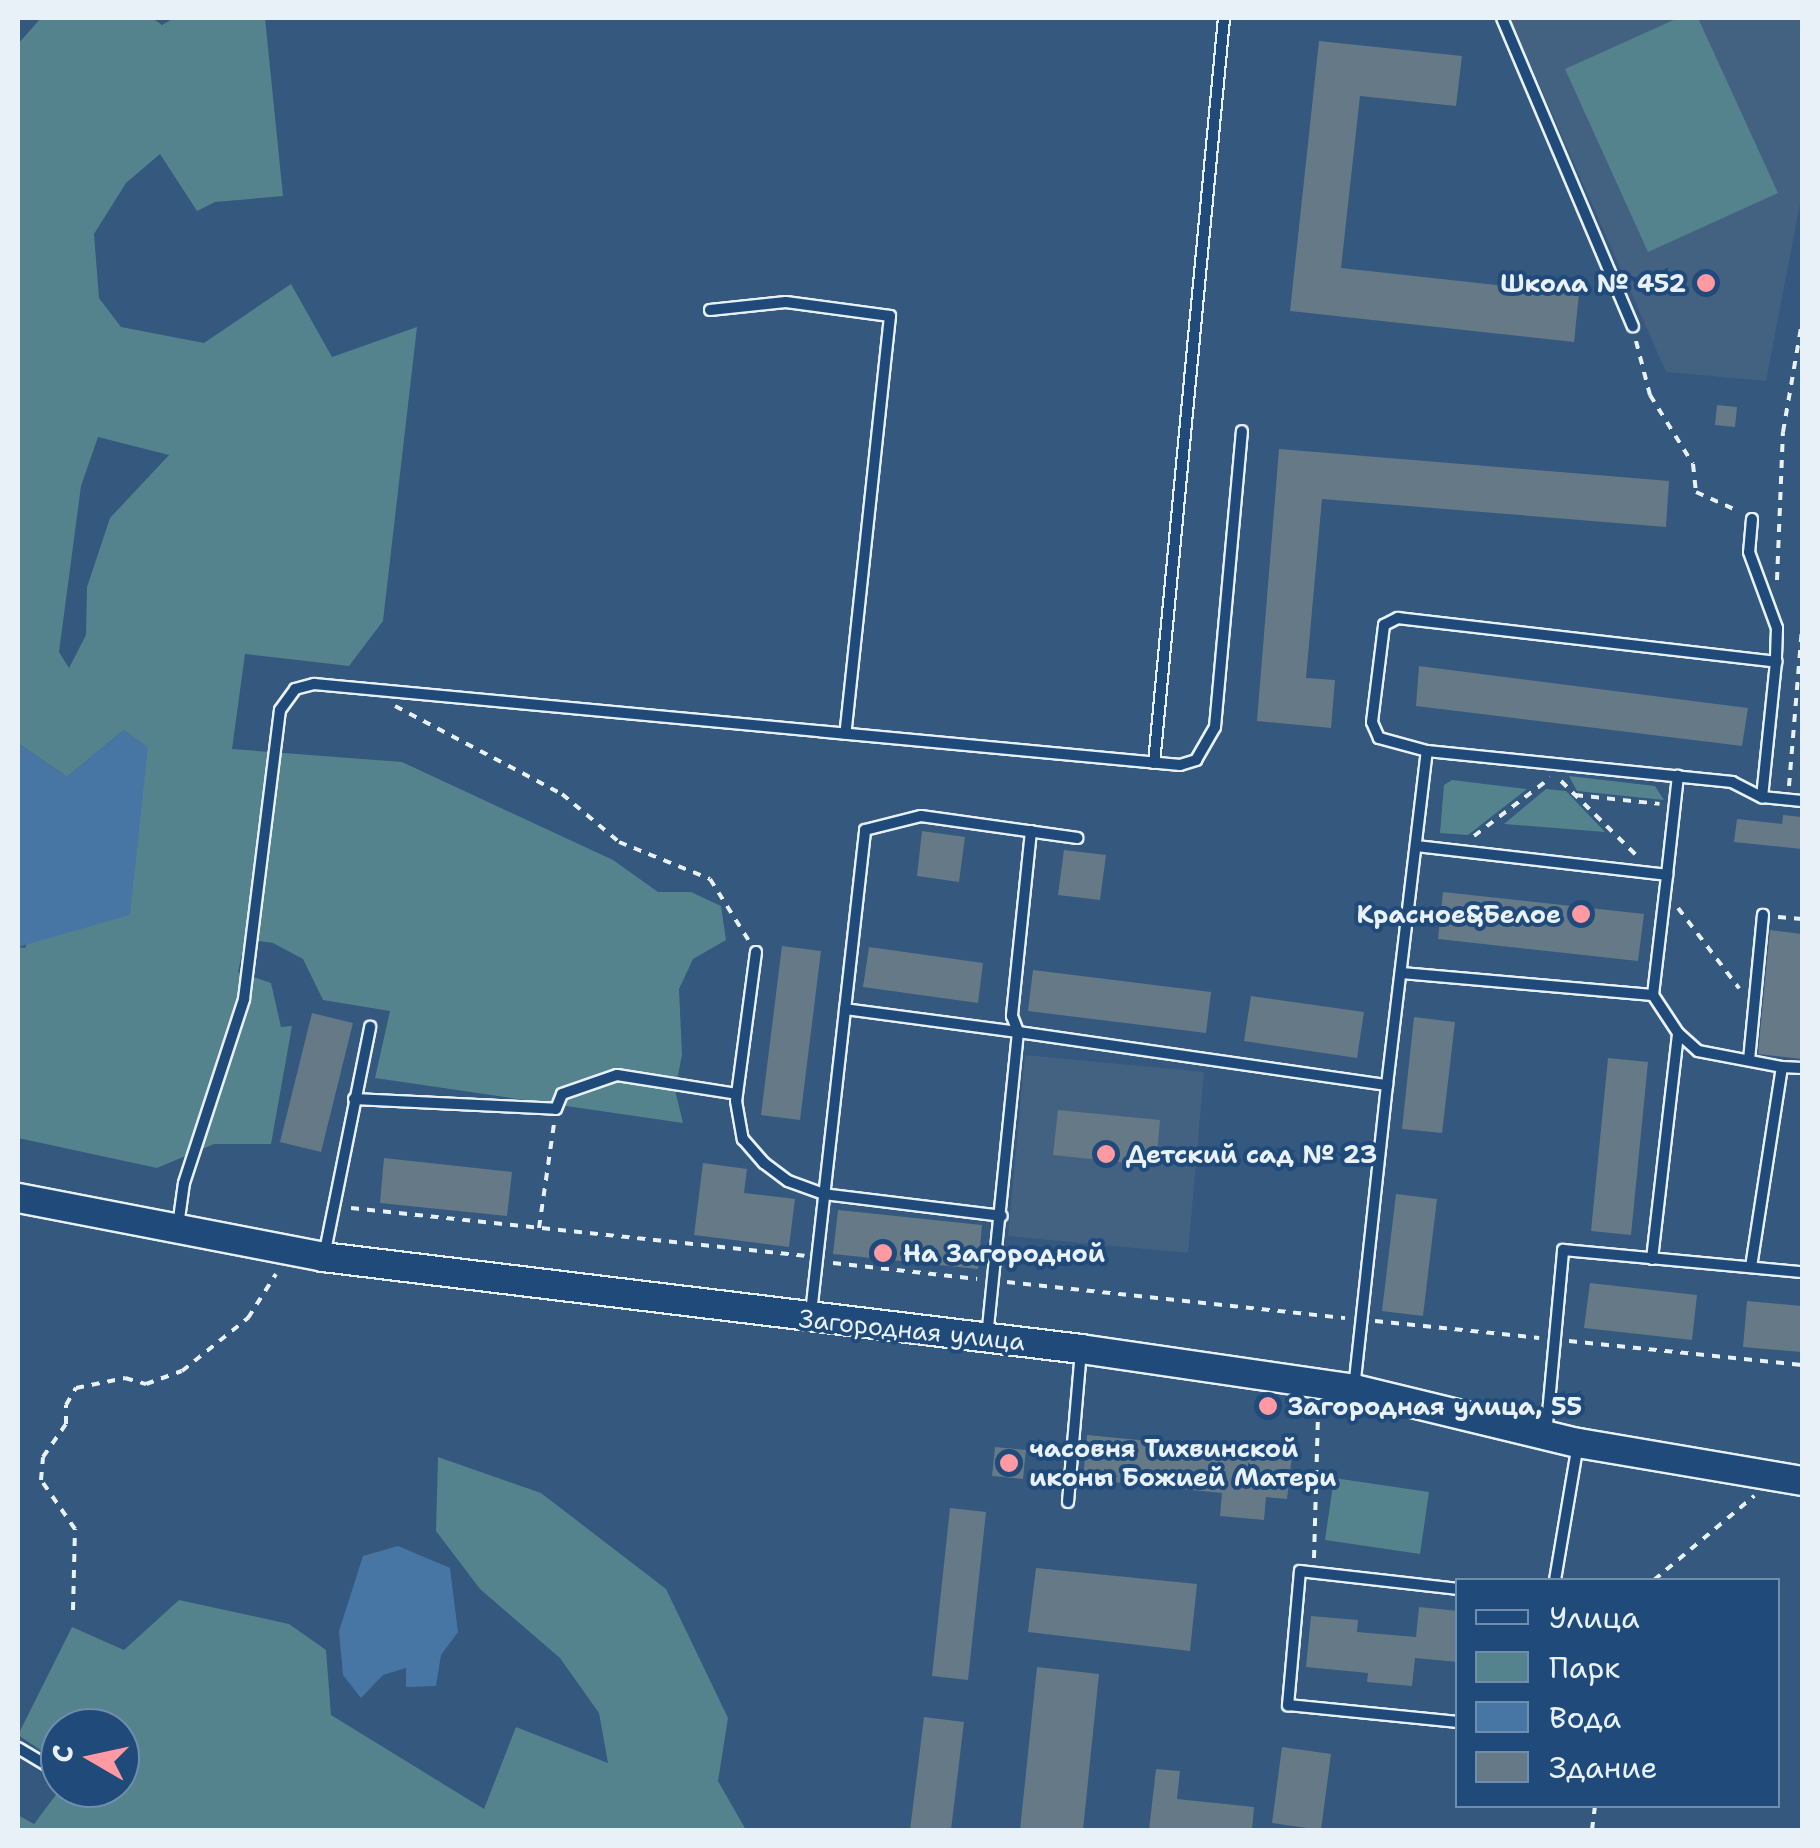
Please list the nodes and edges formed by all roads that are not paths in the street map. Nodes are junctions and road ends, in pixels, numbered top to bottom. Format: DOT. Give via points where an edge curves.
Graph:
graph roads {
  1 [pos="1224,18"];
  2 [pos="1502,18"];
  3 [pos="710,310"];
  4 [pos="1633,326"];
  5 [pos="1242,431"];
  6 [pos="1752,519"];
  7 [pos="1776,662"];
  8 [pos="845,734"];
  9 [pos="1427,751"];
  10 [pos="1154,762"];
  11 [pos="1678,776"];
  12 [pos="1762,797"];
  13 [pos="1802,801"];
  14 [pos="1031,831"];
  15 [pos="1077,838"];
  16 [pos="1416,846"];
  17 [pos="1667,875"];
  18 [pos="1763,915"];
  19 [pos="756,952"];
  20 [pos="1401,973"];
  21 [pos="1653,995"];
  22 [pos="845,1009"];
  23 [pos="370,1027"];
  24 [pos="1018,1032"];
  25 [pos="1678,1032"];
  26 [pos="1749,1060"];
  27 [pos="1782,1067"];
  28 [pos="1802,1068"];
  29 [pos="1387,1085"];
  30 [pos="737,1094"];
  31 [pos="354,1098"];
  32 [pos="823,1194"];
  33 [pos="18,1198"];
  34 [pos="1002,1216"];
  35 [pos="177,1232"];
  36 [pos="324,1257"];
  37 [pos="1652,1259"];
  38 [pos="1751,1268"];
  39 [pos="1802,1272"];
  40 [pos="810,1319"];
  41 [pos="987,1338"];
  42 [pos="1081,1349"];
  43 [pos="1354,1389"];
  44 [pos="1546,1436"];
  45 [pos="1578,1442"];
  46 [pos="1789,1479"];
  47 [pos="1068,1502"];
  48 [pos="1555,1578"];
  49 [pos="1455,1589"];
  50 [pos="1455,1722"];
  51 [pos="18,1748"];
  52 [pos="40,1761"];
  1 -- 10 [label="lane"];
  2 -- 4 [label="lane"];
  3 -- 8 [label="lane" via="786,302 890,316"];
  5 -- 10 [label="lane" via="1215,727 1196,760"];
  6 -- 7 [label="lane" via="1749,552 1777,628"];
  7 -- 9 [label="lane" via="1398,618 1384,625 1372,722 1379,738"];
  7 -- 12 [label="lane"];
  8 -- 10 [label="lane"];
  8 -- 35 [label="lane" via="314,684 295,688 280,710 244,998 184,1183"];
  9 -- 11 [label="lane"];
  9 -- 16 [label="lane"];
  11 -- 12 [label="lane" via="1732,782"];
  11 -- 17 [label="lane"];
  12 -- 13 [label="lane"];
  14 -- 15 [label="lane"];
  14 -- 22 [label="lane" via="921,816 865,830"];
  14 -- 24 [label="lane" via="1012,1016"];
  16 -- 17 [label="lane"];
  16 -- 20 [label="lane"];
  17 -- 21 [label="lane"];
  18 -- 26 [label="lane"];
  19 -- 30 [label="lane"];
  20 -- 21 [label="lane"];
  20 -- 29 [label="lane"];
  21 -- 25 [label="lane"];
  22 -- 24 [label="lane"];
  22 -- 32 [label="lane"];
  23 -- 31 [label="lane"];
  24 -- 29 [label="lane"];
  24 -- 34 [label="lane"];
  25 -- 26 [label="lane" via="1698,1051"];
  25 -- 37 [label="lane"];
  26 -- 27 [label="lane"];
  27 -- 28 [label="lane"];
  27 -- 38 [label="lane"];
  29 -- 43 [label="lane"];
  30 -- 31 [label="lane" via="617,1075 562,1094 556,1109"];
  30 -- 32 [label="lane" via="743,1139 788,1181"];
  31 -- 36 [label="lane"];
  32 -- 34 [label="lane"];
  32 -- 40 [label="lane"];
  33 -- 35 [label="main road, Загородная улица"];
  34 -- 41 [label="lane"];
  35 -- 36 [label="main road, Загородная улица"];
  36 -- 40 [label="main road, Загородная улица"];
  37 -- 38 [label="lane"];
  37 -- 44 [label="lane" via="1564,1250"];
  38 -- 39 [label="lane"];
  40 -- 41 [label="main road, Загородная улица"];
  41 -- 42 [label="main road, Загородная улица"];
  42 -- 43 [label="main road, Загородная улица"];
  42 -- 47 [label="lane"];
  43 -- 44 [label="main road, Загородная улица"];
  44 -- 45 [label="main road, Загородная улица"];
  45 -- 46 [label="main road, Загородная улица"];
  45 -- 48 [label="lane"];
  49 -- 50 [label="lane" via="1300,1571 1288,1704"];
  51 -- 52 [label="lane"];
}
